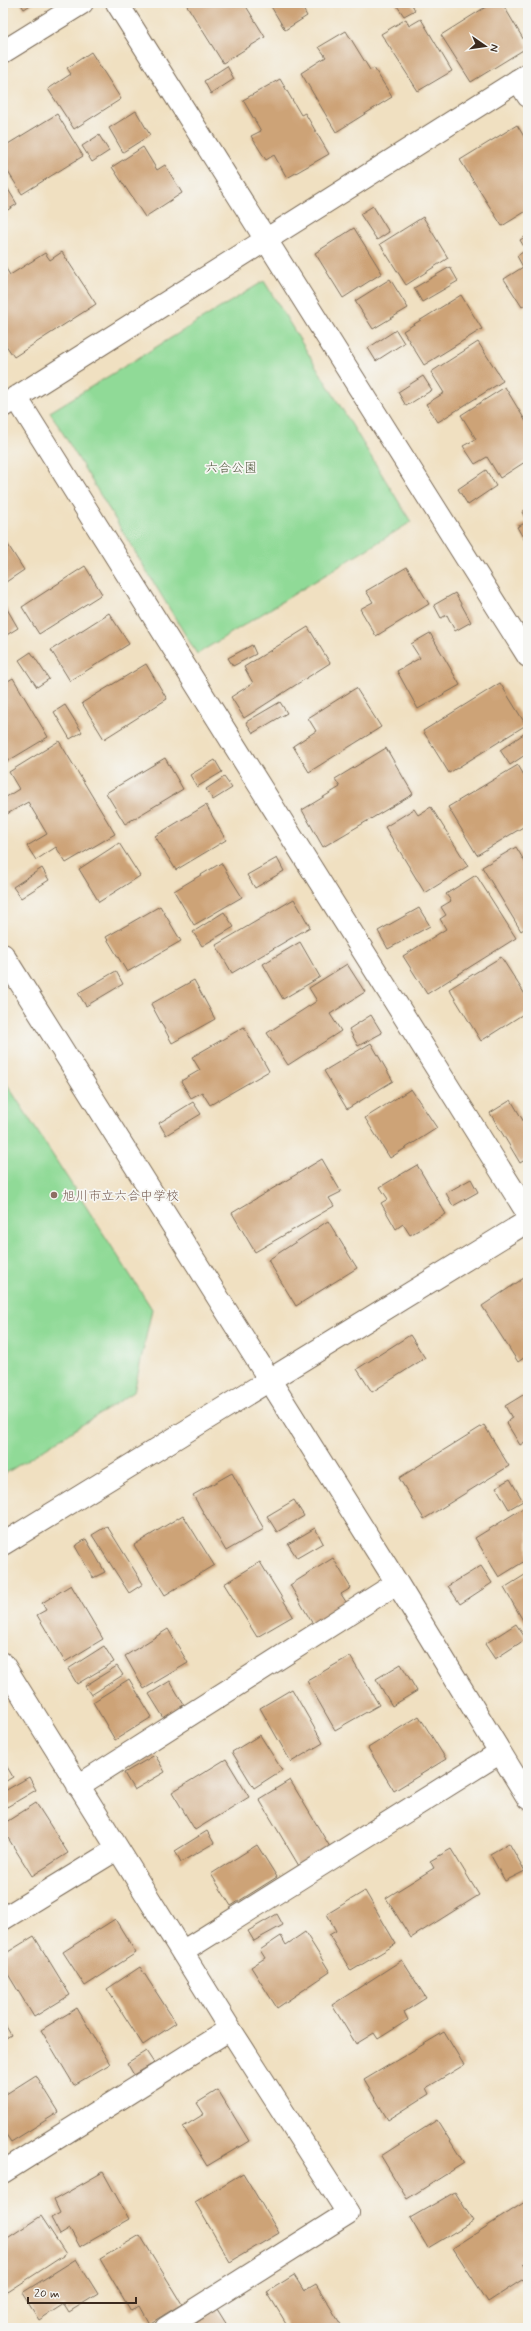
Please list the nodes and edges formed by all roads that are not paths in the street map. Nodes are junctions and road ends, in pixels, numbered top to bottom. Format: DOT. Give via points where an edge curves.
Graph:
graph roads {
  1 [pos="82,3"];
  2 [pos="117,3"];
  3 [pos="3,52"];
  4 [pos="525,83"];
  5 [pos="267,238"];
  6 [pos="10,401"];
  7 [pos="528,656"];
  8 [pos="3,955"];
  9 [pos="528,1214"];
  10 [pos="528,1221"];
  11 [pos="270,1381"];
  12 [pos="3,1544"];
  13 [pos="397,1583"];
  14 [pos="3,1664"];
  15 [pos="499,1753"];
  16 [pos="78,1786"];
  17 [pos="528,1798"];
  18 [pos="117,1849"];
  19 [pos="3,1919"];
  20 [pos="182,1952"];
  21 [pos="230,2030"];
  22 [pos="3,2172"];
  23 [pos="166,2328"];
  1 -- 3 [label="street"];
  2 -- 5 [label="street"];
  4 -- 5 [label="street"];
  5 -- 6 [label="street"];
  5 -- 7 [label="street"];
  6 -- 9 [label="street"];
  8 -- 11 [label="street"];
  10 -- 11 [label="street"];
  11 -- 12 [label="street"];
  11 -- 13 [label="street"];
  13 -- 15 [label="street"];
  13 -- 16 [label="street"];
  14 -- 16 [label="street"];
  15 -- 17 [label="street"];
  15 -- 20 [label="street"];
  16 -- 18 [label="street"];
  18 -- 19 [label="street"];
  18 -- 20 [label="street"];
  20 -- 21 [label="street"];
  21 -- 22 [label="street"];
  21 -- 23 [label="street" via="348,2213"];
}
